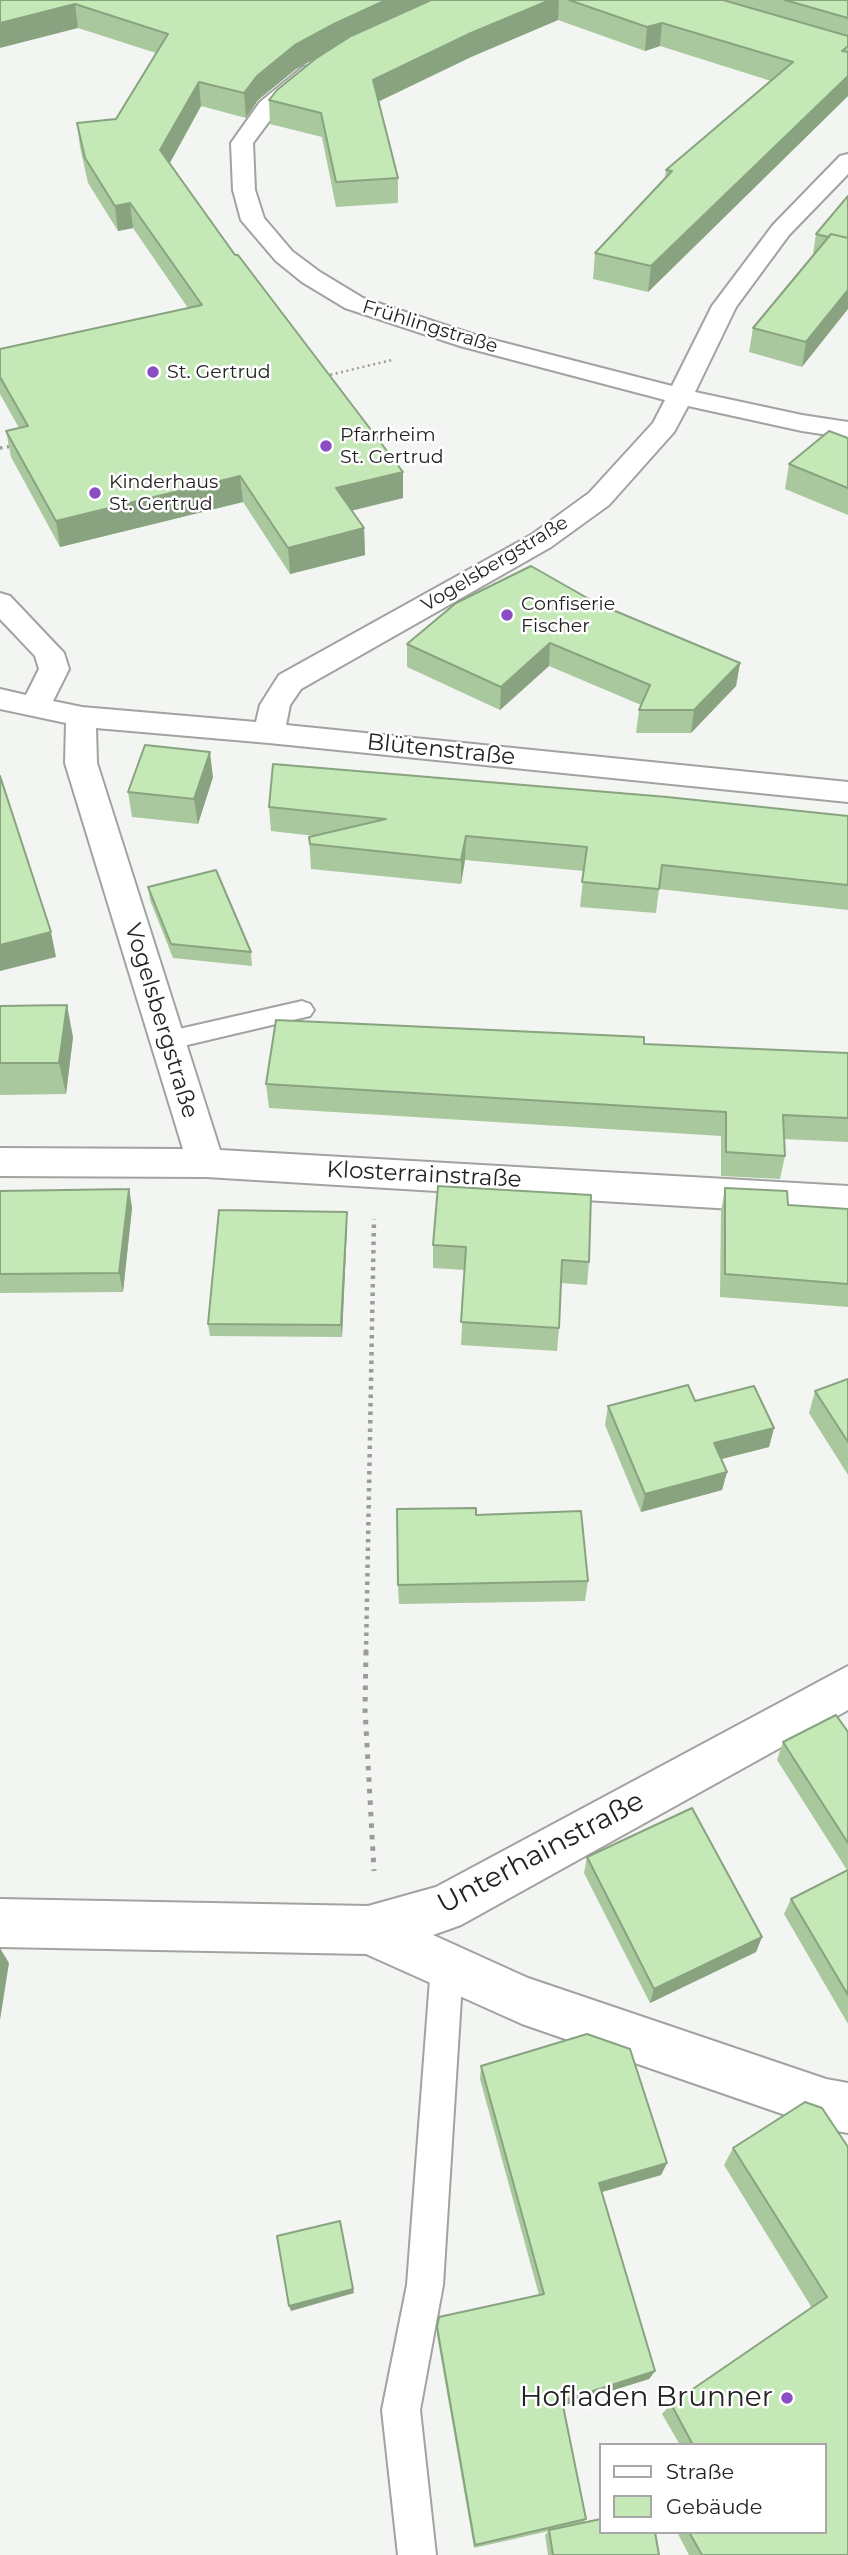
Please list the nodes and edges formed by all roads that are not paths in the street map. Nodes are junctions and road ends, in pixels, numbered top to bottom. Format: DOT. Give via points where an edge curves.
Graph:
graph roads {
  1 [pos="334,59"];
  2 [pos="848,161"];
  3 [pos="680,396"];
  4 [pos="848,430"];
  5 [pos="0,602"];
  6 [pos="0,699"];
  7 [pos="35,707"];
  8 [pos="82,717"];
  9 [pos="269,733"];
  10 [pos="848,792"];
  11 [pos="302,1010"];
  12 [pos="166,1041"];
  13 [pos="0,1162"];
  14 [pos="206,1163"];
  15 [pos="848,1201"];
  16 [pos="848,1688"];
  17 [pos="0,1923"];
  18 [pos="368,1930"];
  19 [pos="447,1966"];
  20 [pos="848,2108"];
  21 [pos="418,2555"];
  1 -- 3 [label="street, Frühlingstraße" via="268,107 243,143 244,190 253,220 284,256 354,303 469,341"];
  2 -- 3 [label="street, Vogelsbergstraße" via="781,230 724,306"];
  3 -- 4 [label="street, Frühlingstraße"];
  3 -- 9 [label="street, Vogelsbergstraße" via="665,426 599,499 541,541 290,682 275,705"];
  5 -- 7 [label="street" via="49,653 54,669"];
  6 -- 7 [label="street, Blütenstraße"];
  7 -- 8 [label="street, Blütenstraße"];
  8 -- 9 [label="street, Blütenstraße"];
  8 -- 12 [label="street, Vogelsbergstraße" via="81,763"];
  9 -- 10 [label="street, Blütenstraße"];
  11 -- 12 [label="lane"];
  12 -- 14 [label="street, Vogelsbergstraße"];
  13 -- 14 [label="street, Klosterrainstraße"];
  14 -- 15 [label="street, Klosterrainstraße"];
  16 -- 18 [label="street, Unterhainstraße" via="444,1908"];
  17 -- 18 [label="street, Unterhainstraße"];
  18 -- 19 [label="street"];
  19 -- 20 [label="street" via="522,2000"];
  19 -- 21 [label="lane" via="425,2285 401,2410"];
}
